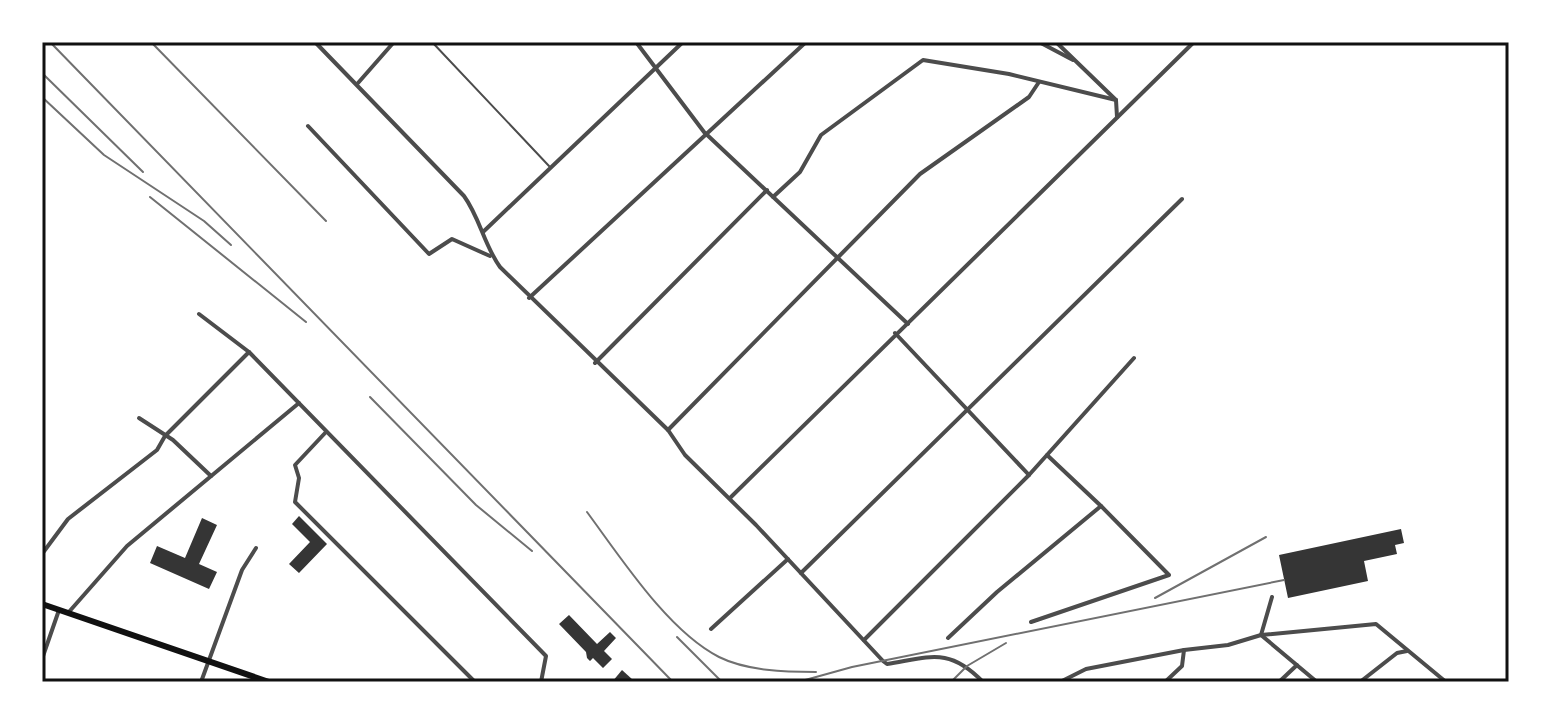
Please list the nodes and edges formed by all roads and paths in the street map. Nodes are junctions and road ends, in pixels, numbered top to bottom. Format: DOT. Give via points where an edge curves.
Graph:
graph roads {
  1 [pos="315,42"];
  2 [pos="394,42"];
  3 [pos="432,42"];
  4 [pos="636,42"];
  5 [pos="683,42"];
  6 [pos="806,42"];
  7 [pos="1039,42"];
  8 [pos="1056,42"];
  9 [pos="1194,42"];
  10 [pos="1082,65"];
  11 [pos="652,67"];
  12 [pos="1039,82"];
  13 [pos="358,83"];
  14 [pos="1116,100"];
  15 [pos="1116,119"];
  16 [pos="308,126"];
  17 [pos="704,132"];
  18 [pos="550,168"];
  19 [pos="767,190"];
  20 [pos="773,197"];
  21 [pos="1182,199"];
  22 [pos="483,232"];
  23 [pos="492,257"];
  24 [pos="836,259"];
  25 [pos="529,298"];
  26 [pos="199,314"];
  27 [pos="908,324"];
  28 [pos="895,333"];
  29 [pos="249,352"];
  30 [pos="1134,358"];
  31 [pos="595,363"];
  32 [pos="299,403"];
  33 [pos="965,410"];
  34 [pos="139,418"];
  35 [pos="668,430"];
  36 [pos="327,431"];
  37 [pos="165,436"];
  38 [pos="1047,455"];
  39 [pos="1029,475"];
  40 [pos="211,476"];
  41 [pos="730,497"];
  42 [pos="1101,506"];
  43 [pos="256,548"];
  44 [pos="42,554"];
  45 [pos="788,559"];
  46 [pos="801,573"];
  47 [pos="1272,597"];
  48 [pos="42,604"];
  49 [pos="59,610"];
  50 [pos="68,613"];
  51 [pos="1031,622"];
  52 [pos="711,629"];
  53 [pos="1261,635"];
  54 [pos="948,638"];
  55 [pos="864,640"];
  56 [pos="1184,650"];
  57 [pos="1409,651"];
  58 [pos="42,659"];
  59 [pos="209,660"];
  60 [pos="1297,665"];
  61 [pos="201,682"];
  62 [pos="269,682"];
  63 [pos="475,682"];
  64 [pos="541,682"];
  65 [pos="552,682"];
  66 [pos="564,682"];
  67 [pos="983,682"];
  68 [pos="1060,682"];
  69 [pos="1165,682"];
  70 [pos="1279,682"];
  71 [pos="1317,682"];
  72 [pos="1360,682"];
  73 [pos="1446,682"];
  1 -- 13 [label="street"];
  2 -- 13 [label="street"];
  3 -- 18 [label="lane"];
  4 -- 11 [label="street"];
  5 -- 11 [label="street"];
  6 -- 17 [label="street"];
  7 -- 10 [label="street"];
  8 -- 10 [label="street"];
  9 -- 15 [label="street"];
  10 -- 14 [label="street"];
  11 -- 17 [label="street"];
  11 -- 18 [label="street"];
  12 -- 14 [label="street"];
  12 -- 20 [label="street" via="923,60 821,135 800,172"];
  12 -- 24 [label="street" via="1029,97 920,174"];
  13 -- 22 [label="street" via="464,196"];
  14 -- 15 [label="street"];
  15 -- 27 [label="street"];
  16 -- 23 [label="street" via="429,254 452,239"];
  17 -- 19 [label="street"];
  17 -- 25 [label="street"];
  18 -- 22 [label="street"];
  19 -- 20 [label="street"];
  19 -- 31 [label="street"];
  20 -- 24 [label="street"];
  21 -- 33 [label="street"];
  22 -- 23 [label="street"];
  23 -- 25 [label="street"];
  24 -- 27 [label="street"];
  24 -- 35 [label="street"];
  25 -- 31 [label="street"];
  26 -- 29 [label="street"];
  27 -- 28 [label="street"];
  28 -- 33 [label="street"];
  28 -- 41 [label="street"];
  29 -- 32 [label="street"];
  29 -- 37 [label="street"];
  30 -- 38 [label="street"];
  31 -- 35 [label="street"];
  32 -- 36 [label="street"];
  32 -- 40 [label="street"];
  33 -- 39 [label="street"];
  33 -- 46 [label="street"];
  34 -- 37 [label="street"];
  35 -- 41 [label="street" via="685,455"];
  36 -- 63 [label="street" via="295,465 295,502"];
  36 -- 64 [label="street" via="546,656"];
  37 -- 40 [label="street"];
  37 -- 44 [label="street" via="142,463 68,519"];
  38 -- 39 [label="street"];
  38 -- 42 [label="street"];
  39 -- 55 [label="street"];
  40 -- 50 [label="street" via="127,546"];
  41 -- 45 [label="street"];
  42 -- 51 [label="street" via="1169,575"];
  42 -- 54 [label="street"];
  43 -- 59 [label="street" via="242,570"];
  45 -- 46 [label="street"];
  45 -- 52 [label="street"];
  46 -- 55 [label="street"];
  47 -- 53 [label="street"];
  48 -- 49 [label="main road"];
  49 -- 50 [label="main road"];
  49 -- 58 [label="street"];
  50 -- 59 [label="main road"];
  53 -- 56 [label="street"];
  53 -- 57 [label="street" via="1376,624"];
  53 -- 60 [label="street"];
  55 -- 67 [label="street" via="887,664 949,657"];
  56 -- 68 [label="street" via="1086,669"];
  56 -- 69 [label="street" via="1182,666"];
  57 -- 72 [label="street" via="1397,653"];
  57 -- 73 [label="street"];
  59 -- 61 [label="street"];
  59 -- 62 [label="main road"];
  60 -- 70 [label="street"];
  60 -- 71 [label="street"];
  65 -- 66 [label="street"];
}
